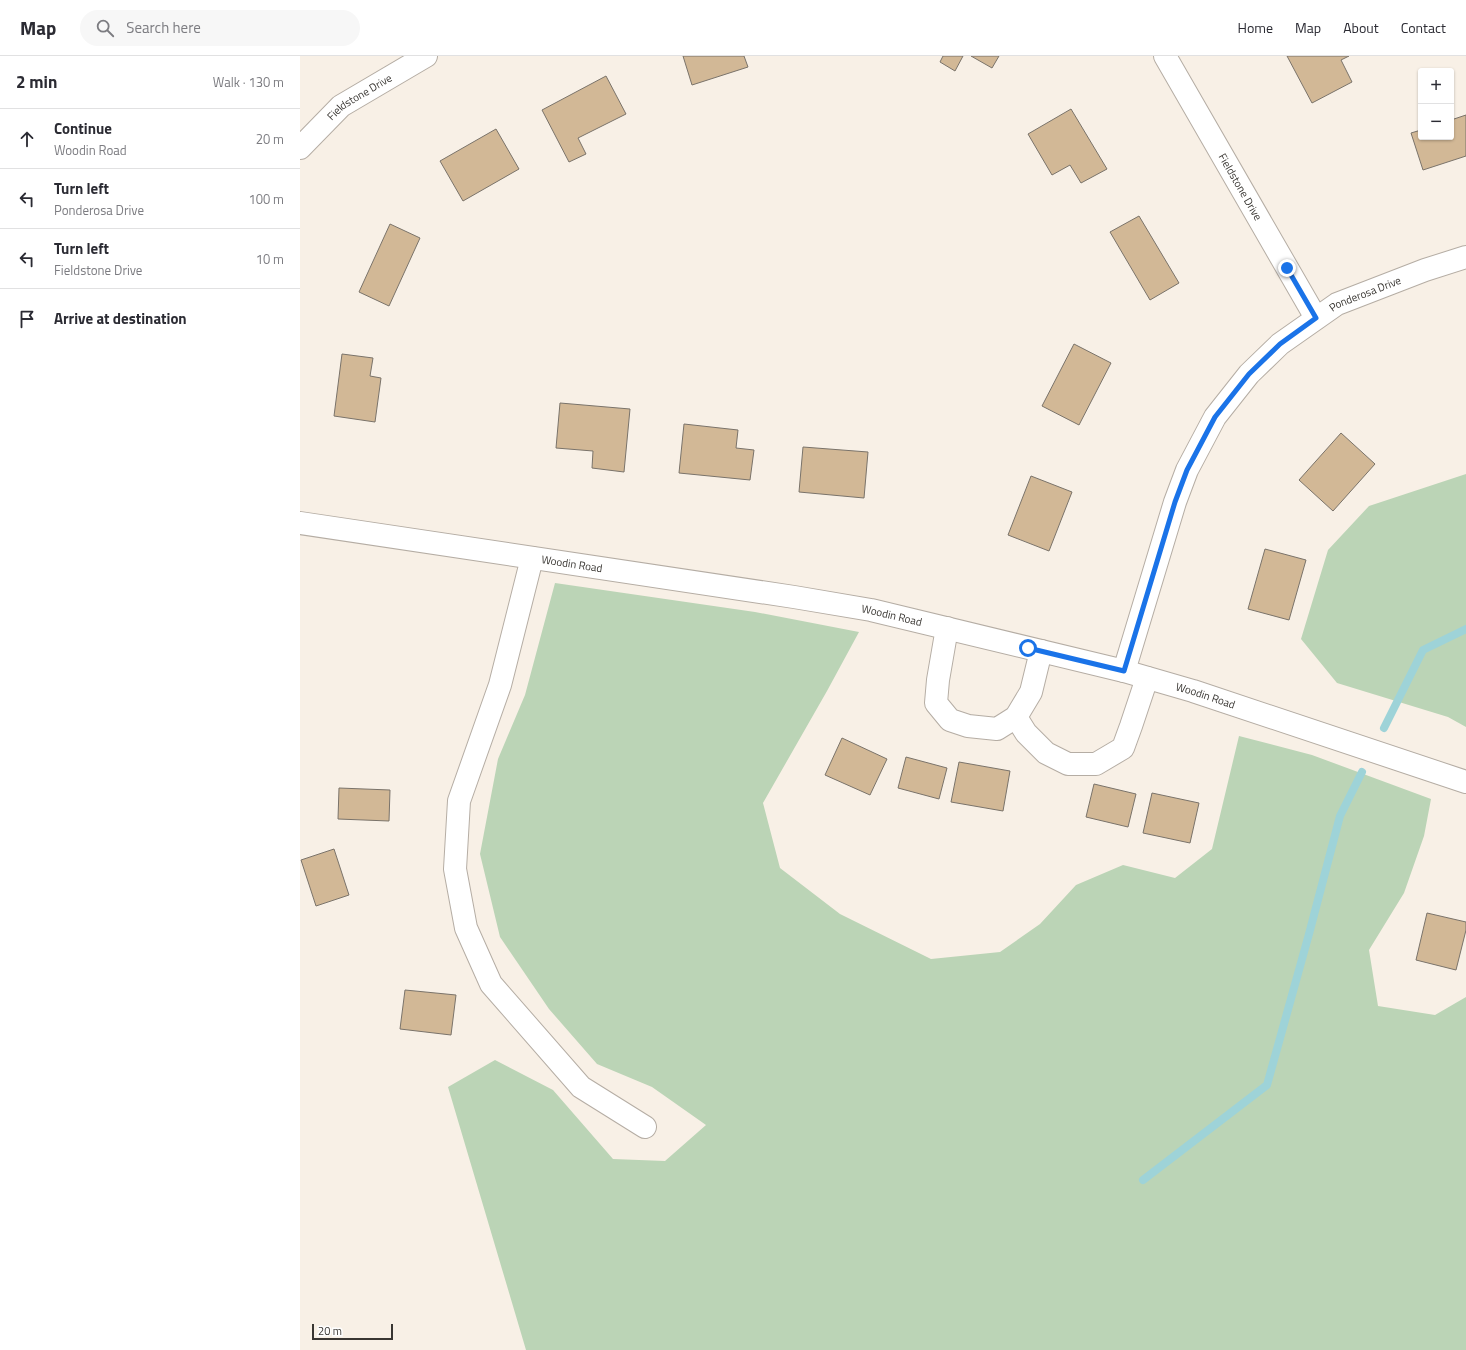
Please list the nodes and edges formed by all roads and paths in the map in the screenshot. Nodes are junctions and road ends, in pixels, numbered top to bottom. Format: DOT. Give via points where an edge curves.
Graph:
graph roads {
  1 [pos="426,56"];
  2 [pos="1165,56"];
  3 [pos="300,148"];
  4 [pos="1466,257"];
  5 [pos="1316,318"];
  6 [pos="300,523"];
  7 [pos="532,558"];
  8 [pos="947,628"];
  9 [pos="1041,651"];
  10 [pos="1124,671"];
  11 [pos="1147,678"];
  12 [pos="1016,717"];
  13 [pos="1466,782"];
  14 [pos="645,1127"];
  1 -- 3 [label="street, Fieldstone Drive" via="342,106"];
  2 -- 5 [label="street, Fieldstone Drive"];
  4 -- 5 [label="street, Ponderosa Drive" via="1337,304"];
  5 -- 10 [label="street, Ponderosa Drive" via="1280,344 1249,374 1215,417 1187,470 1175,502"];
  6 -- 7 [label="street, Woodin Road"];
  7 -- 8 [label="street, Woodin Road" via="848,606"];
  7 -- 14 [label="street" via="500,685 459,801 455,869 466,928 491,984 581,1087"];
  8 -- 9 [label="street, Woodin Road"];
  8 -- 12 [label="street" via="936,703 950,720 968,726 997,729"];
  9 -- 10 [label="street, Woodin Road"];
  9 -- 12 [label="street" via="1031,692"];
  10 -- 11 [label="street, Woodin Road"];
  11 -- 12 [label="street" via="1123,748 1096,764 1068,764 1046,753 1026,733"];
  11 -- 13 [label="street, Woodin Road" via="1193,690"];
}
